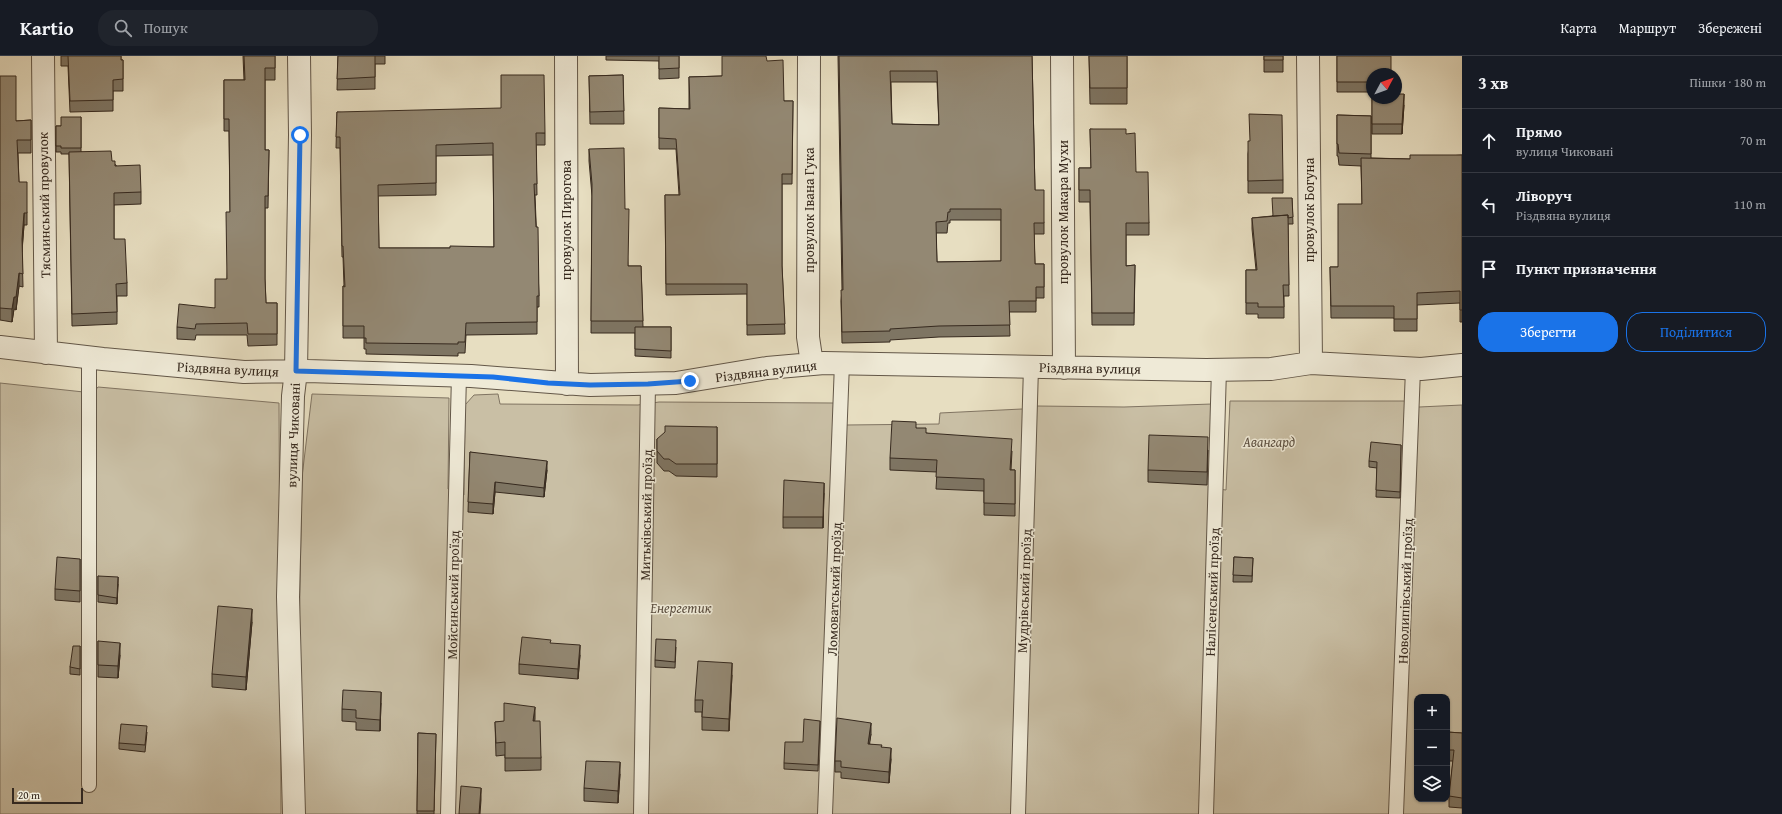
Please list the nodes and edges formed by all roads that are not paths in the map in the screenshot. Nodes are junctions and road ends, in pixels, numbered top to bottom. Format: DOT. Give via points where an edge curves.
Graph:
graph roads {
  1 [pos="43,56"];
  2 [pos="299,56"];
  3 [pos="566,56"];
  4 [pos="809,56"];
  5 [pos="1062,56"];
  6 [pos="1308,56"];
  7 [pos="0,347"];
  8 [pos="46,353"];
  9 [pos="89,358"];
  10 [pos="842,363"];
  11 [pos="1311,363"];
  12 [pos="812,364"];
  13 [pos="1462,365"];
  14 [pos="1031,367"];
  15 [pos="1064,368"];
  16 [pos="1413,369"];
  17 [pos="1219,370"];
  18 [pos="296,371"];
  19 [pos="459,375"];
  20 [pos="567,384"];
  21 [pos="648,384"];
  22 [pos="89,785"];
  23 [pos="294,814"];
  24 [pos="448,814"];
  25 [pos="641,814"];
  26 [pos="825,814"];
  27 [pos="1018,814"];
  28 [pos="1206,814"];
  29 [pos="1396,814"];
  1 -- 8 [label="street, Тясминський провулок"];
  2 -- 18 [label="street, вулиця Чиковані"];
  3 -- 20 [label="street, провулок Пирогова"];
  4 -- 12 [label="street, провулок Івана Гука" via="808,337"];
  5 -- 15 [label="street, провулок Макара Мухи"];
  6 -- 11 [label="street, провулок Богуна"];
  7 -- 8 [label="street, Різдвяна вулиця"];
  8 -- 9 [label="street, Різдвяна вулиця"];
  9 -- 18 [label="street, Різдвяна вулиця" via="252,372"];
  9 -- 22 [label="lane"];
  10 -- 12 [label="street, Різдвяна вулиця"];
  10 -- 14 [label="street, Різдвяна вулиця"];
  10 -- 26 [label="lane, Ломоватський проїзд"];
  11 -- 16 [label="street, Різдвяна вулиця"];
  11 -- 17 [label="street, Різдвяна вулиця" via="1271,369"];
  12 -- 21 [label="street, Різдвяна вулиця" via="767,368 690,381"];
  13 -- 16 [label="street, Різдвяна вулиця"];
  14 -- 15 [label="street, Різдвяна вулиця"];
  14 -- 27 [label="lane, Мудрівський проїзд"];
  15 -- 17 [label="street, Різдвяна вулиця"];
  16 -- 29 [label="lane, Новолипівський проїзд"];
  17 -- 28 [label="lane, Налісенський проїзд"];
  18 -- 19 [label="street, Різдвяна вулиця"];
  18 -- 23 [label="street, вулиця Чиковані" via="293,396 288,597"];
  19 -- 20 [label="street, Різдвяна вулиця"];
  19 -- 24 [label="lane, Мойсинський проїзд"];
  20 -- 21 [label="street, Різдвяна вулиця"];
  21 -- 25 [label="lane, Митьківський проїзд"];
}
